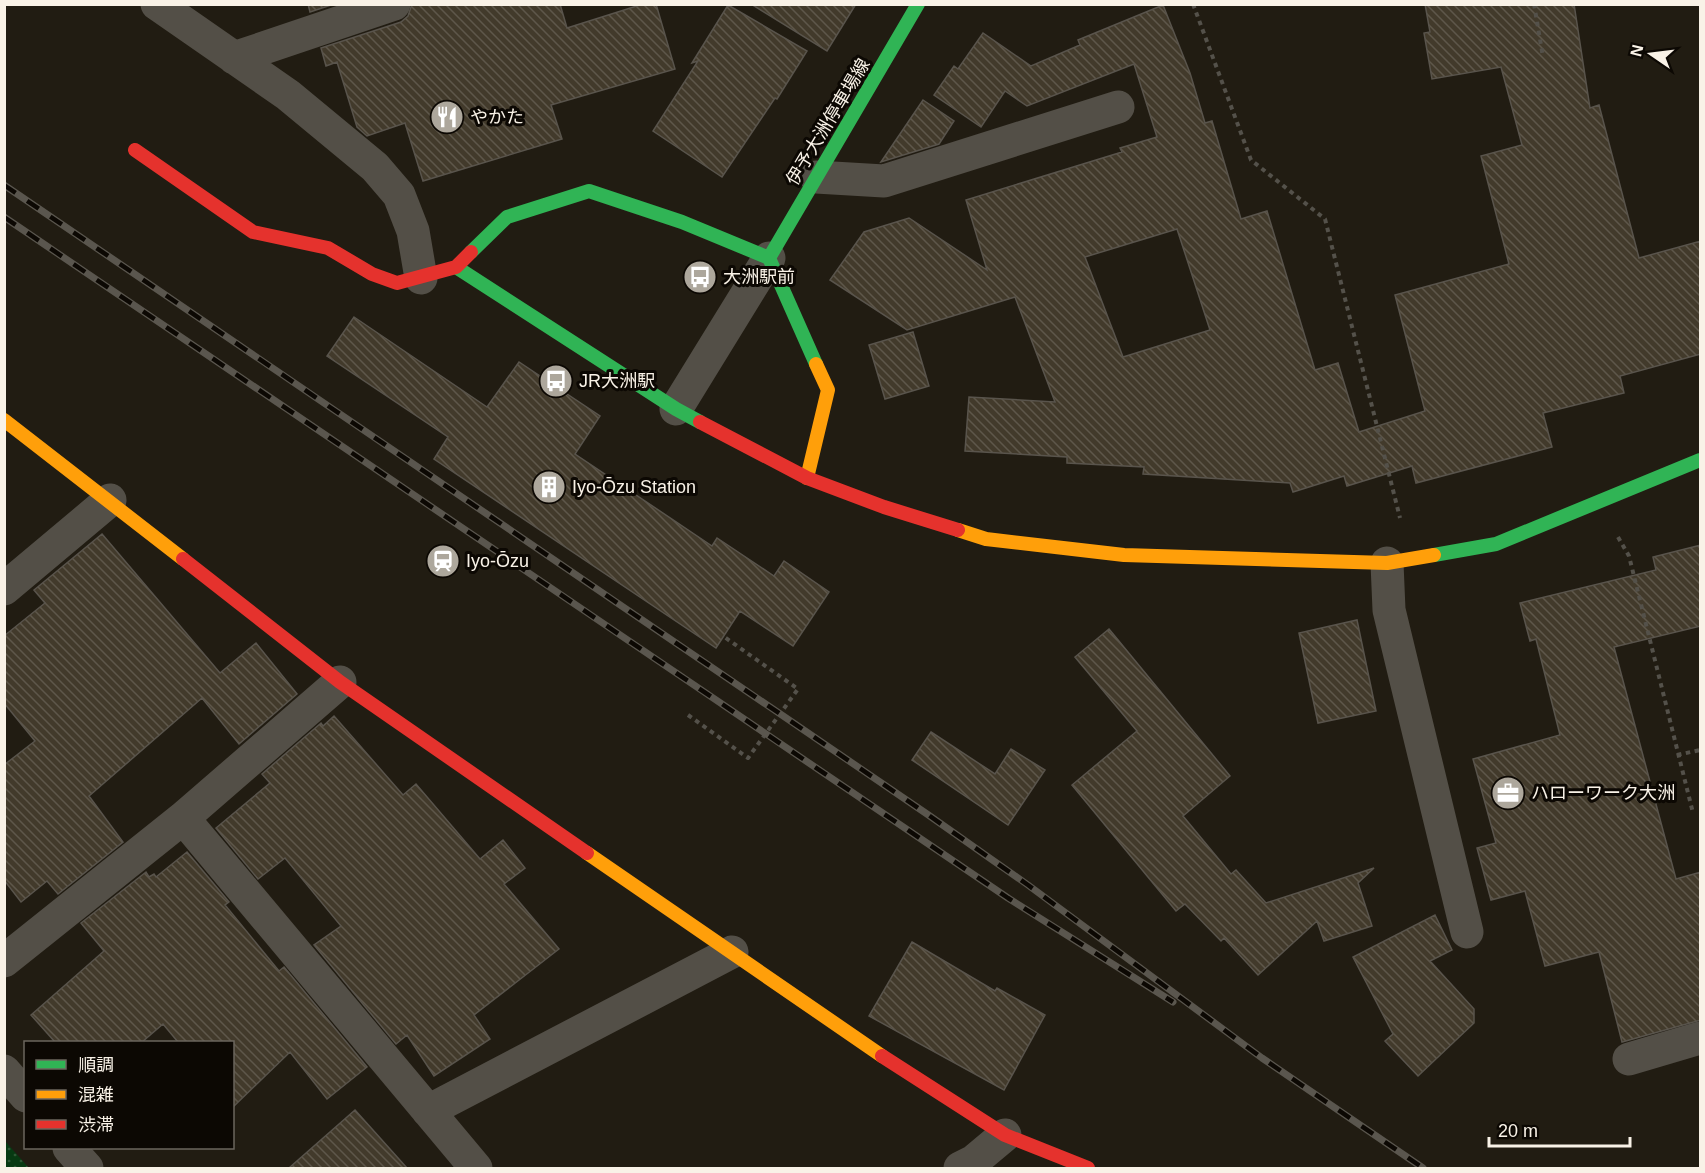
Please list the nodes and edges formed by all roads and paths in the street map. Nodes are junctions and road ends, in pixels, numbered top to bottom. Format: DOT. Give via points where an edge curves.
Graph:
graph roads {
  1 [pos="157,4"];
  2 [pos="394,4"];
  3 [pos="918,4"];
  4 [pos="1193,4"];
  5 [pos="1534,4"];
  6 [pos="1543,57"];
  7 [pos="234,58"];
  8 [pos="1118,107"];
  9 [pos="135,150"];
  10 [pos="816,177"];
  11 [pos="769,258"];
  12 [pos="456,267"];
  13 [pos="421,278"];
  14 [pos="676,410"];
  15 [pos="4,420"];
  16 [pos="1701,460"];
  17 [pos="807,478"];
  18 [pos="110,500"];
  19 [pos="1598,502"];
  20 [pos="1397,562"];
  21 [pos="4,589"];
  22 [pos="723,636"];
  23 [pos="340,682"];
  24 [pos="688,715"];
  25 [pos="1701,750"];
  26 [pos="1677,755"];
  27 [pos="1693,813"];
  28 [pos="183,818"];
  29 [pos="1467,932"];
  30 [pos="732,952"];
  31 [pos="4,961"];
  32 [pos="1701,1038"];
  33 [pos="1629,1059"];
  34 [pos="4,1071"];
  35 [pos="24,1094"];
  36 [pos="428,1111"];
  37 [pos="1005,1135"];
  38 [pos="70,1149"];
  39 [pos="1046,1159"];
  40 [pos="87,1168"];
  41 [pos="476,1168"];
  42 [pos="960,1168"];
  43 [pos="1088,1168"];
  1 -- 7 [label="street"];
  2 -- 7 [label="street"];
  3 -- 10 [label="street, 伊予大洲停車場線"];
  4 -- 20 [label="path" via="1251,160 1325,219 1400,518"];
  5 -- 6 [label="path"];
  7 -- 13 [label="street" via="375,167 399,195 413,231"];
  8 -- 10 [label="street" via="884,181"];
  9 -- 13 [label="street" via="253,231 328,248 372,274 397,283"];
  10 -- 11 [label="street, 伊予大洲停車場線"];
  11 -- 12 [label="street" via="682,222 589,191 507,217"];
  11 -- 14 [label="street"];
  11 -- 17 [label="street" via="828,390"];
  12 -- 13 [label="street"];
  12 -- 14 [label="street"];
  14 -- 17 [label="street"];
  15 -- 18 [label="street"];
  16 -- 19 [label="street"];
  17 -- 20 [label="street" via="986,539 1124,555"];
  18 -- 21 [label="street"];
  18 -- 23 [label="street"];
  19 -- 20 [label="street" via="1496,544"];
  19 -- 26 [label="path" via="1629,556"];
  20 -- 29 [label="street" via="1389,610"];
  22 -- 24 [label="path" via="798,689 748,758"];
  23 -- 28 [label="street"];
  23 -- 30 [label="street"];
  25 -- 26 [label="path"];
  26 -- 27 [label="path"];
  28 -- 31 [label="street"];
  28 -- 36 [label="street"];
  30 -- 36 [label="street"];
  30 -- 37 [label="street" via="859,1041"];
  32 -- 33 [label="street"];
  34 -- 35 [label="street"];
  36 -- 41 [label="street"];
  37 -- 39 [label="street"];
  37 -- 42 [label="street"];
  38 -- 40 [label="street"];
  39 -- 43 [label="street"];
}
